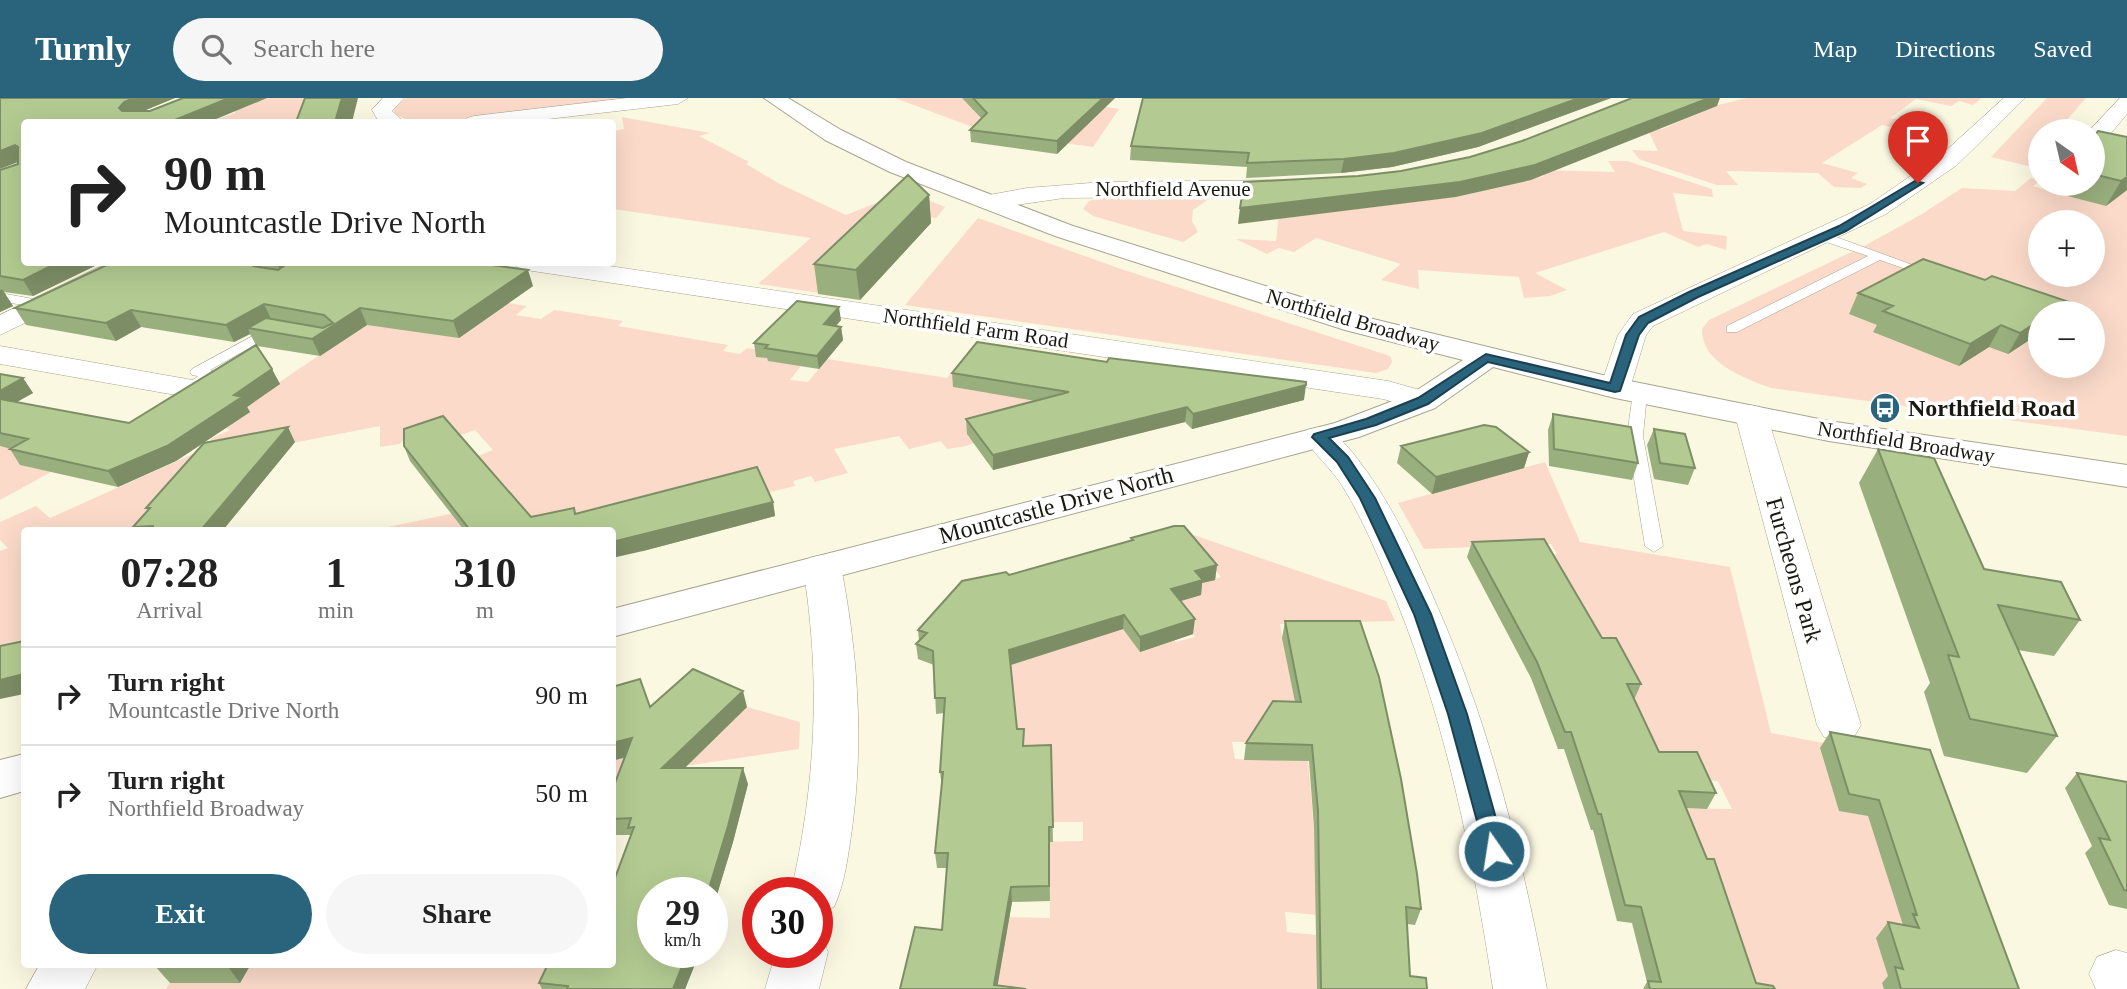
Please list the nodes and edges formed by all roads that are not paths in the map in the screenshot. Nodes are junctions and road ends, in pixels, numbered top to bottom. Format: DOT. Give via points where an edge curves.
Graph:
graph roads {
  1 [pos="394,98"];
  2 [pos="678,98"];
  3 [pos="774,98"];
  4 [pos="2015,98"];
  5 [pos="2127,102"];
  6 [pos="387,119"];
  7 [pos="500,119"];
  8 [pos="2105,127"];
  9 [pos="1318,185"];
  10 [pos="989,202"];
  11 [pos="1824,237"];
  12 [pos="1879,256"];
  13 [pos="124,266"];
  14 [pos="553,266"];
  15 [pos="1944,279"];
  16 [pos="0,297"];
  17 [pos="45,305"];
  18 [pos="0,327"];
  19 [pos="1732,329"];
  20 [pos="284,331"];
  21 [pos="0,355"];
  22 [pos="1486,358"];
  23 [pos="187,388"];
  24 [pos="1628,391"];
  25 [pos="1423,401"];
  26 [pos="1751,415"];
  27 [pos="1319,437"];
  28 [pos="2127,476"];
  29 [pos="1654,546"];
  30 [pos="822,566"];
  31 [pos="616,622"];
  32 [pos="1839,725"];
  33 [pos="21,774"];
  34 [pos="0,779"];
  35 [pos="820,877"];
  36 [pos="69,968"];
  37 [pos="798,968"];
  38 [pos="53,989"];
  39 [pos="792,989"];
  40 [pos="1520,989"];
  1 -- 6 [label="street" via="382,110"];
  2 -- 7 [label="street"];
  3 -- 10 [label="street, Northfield Broadway" via="861,150"];
  4 -- 11 [label="street" via="1918,183"];
  5 -- 8 [label="street"];
  9 -- 10 [label="street, Northfield Avenue" via="1206,191 1068,189"];
  10 -- 22 [label="street, Northfield Broadway" via="1355,324"];
  11 -- 12 [label="lane"];
  11 -- 24 [label="street" via="1643,320 1632,335"];
  12 -- 15 [label="lane"];
  12 -- 19 [label="lane"];
  13 -- 17 [label="street"];
  14 -- 25 [label="street, Northfield Farm Road" via="1388,390"];
  16 -- 17 [label="lane"];
  17 -- 18 [label="street"];
  20 -- 23 [label="lane" via="272,328 197,372 211,375"];
  21 -- 23 [label="street"];
  22 -- 24 [label="street, Northfield Broadway"];
  22 -- 25 [label="street, Mountcastle Drive North"];
  24 -- 26 [label="street, Northfield Broadway"];
  24 -- 29 [label="lane"];
  25 -- 27 [label="street, Mountcastle Drive North"];
  26 -- 28 [label="street, Northfield Broadway" via="1904,444"];
  26 -- 32 [label="street, Furcheons Park"];
  27 -- 30 [label="street, Mountcastle Drive North"];
  27 -- 40 [label="street" via="1343,460 1367,498 1442,667 1484,807"];
  30 -- 31 [label="street, Mountcastle Drive North"];
  30 -- 35 [label="street" via="836,649 838,723"];
  33 -- 34 [label="street"];
  36 -- 38 [label="street"];
  37 -- 39 [label="street"];
}
